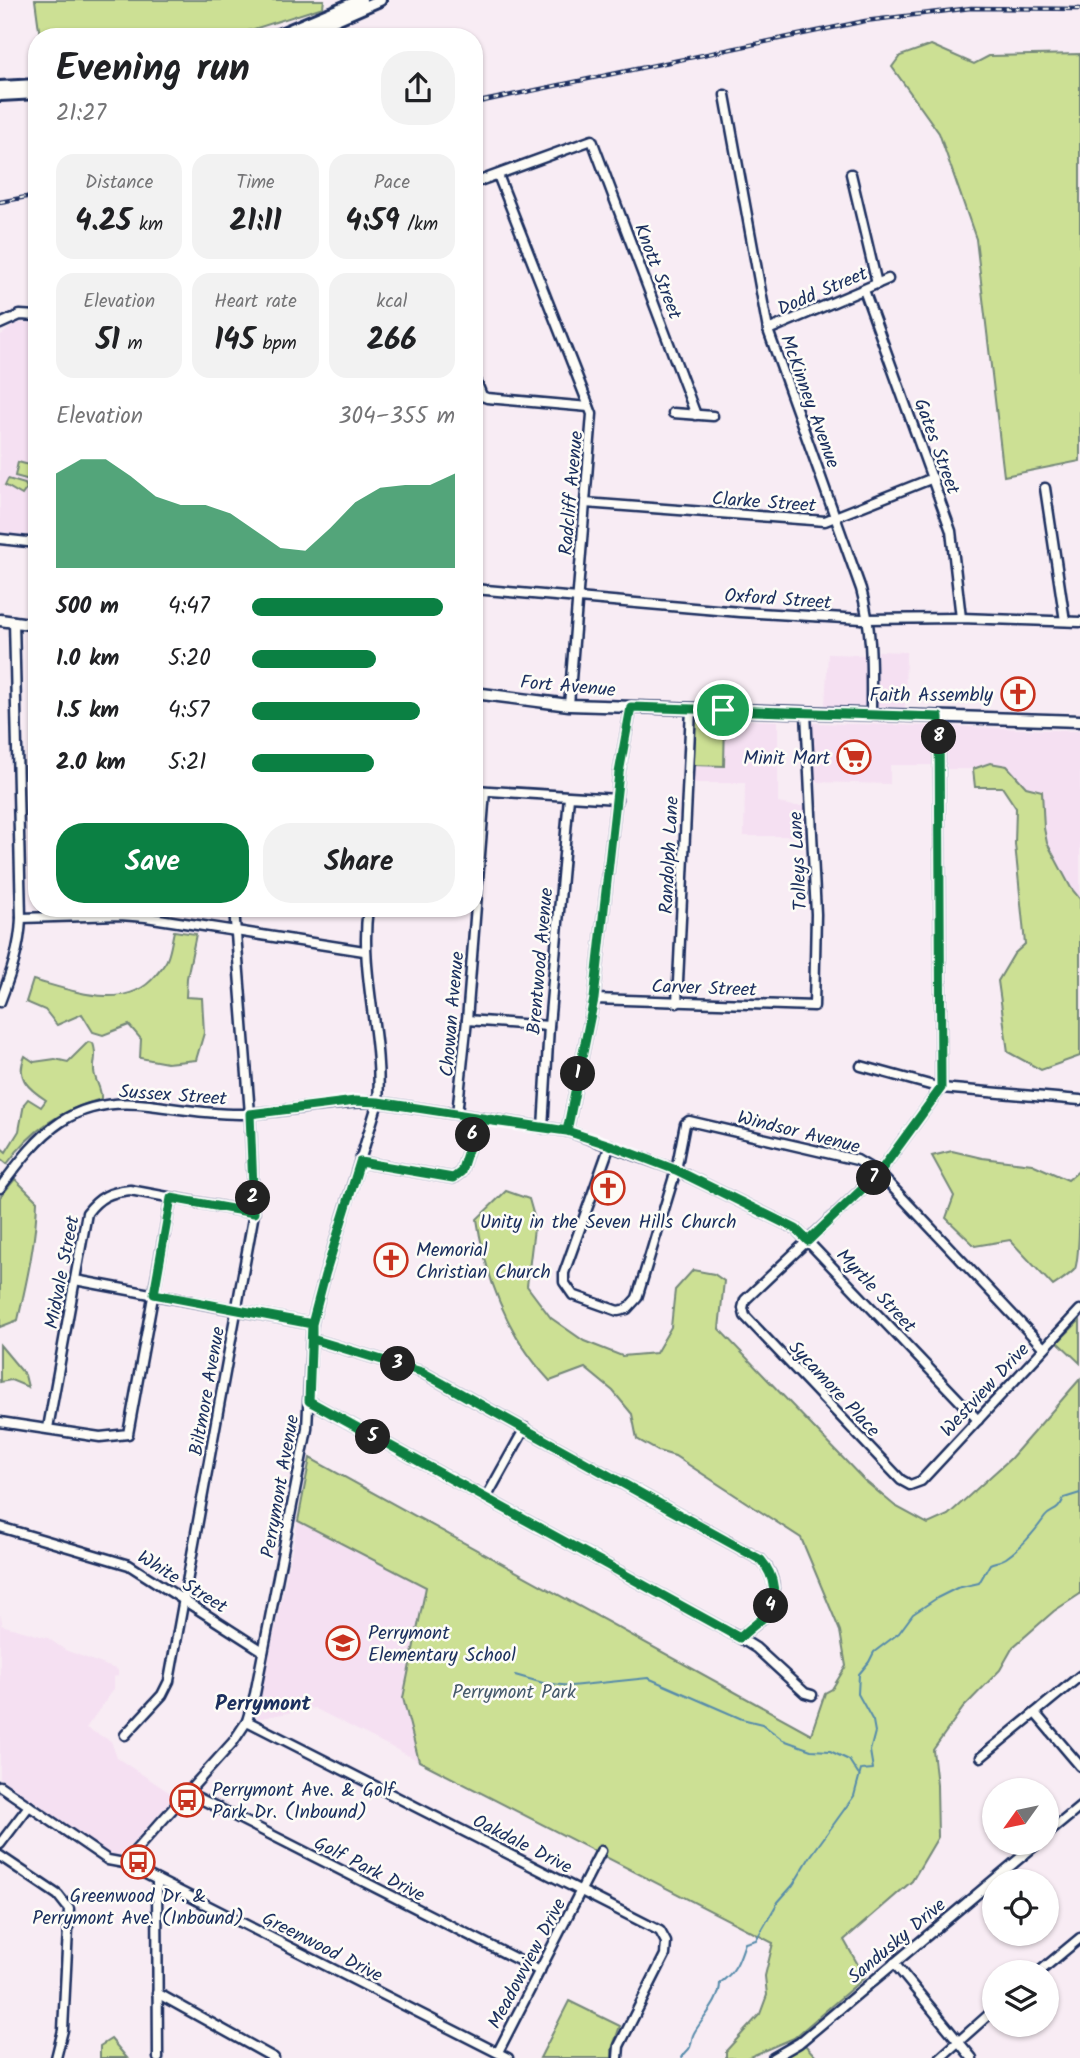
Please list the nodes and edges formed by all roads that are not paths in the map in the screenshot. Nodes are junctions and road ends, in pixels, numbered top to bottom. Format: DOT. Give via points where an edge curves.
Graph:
graph roads {
  1 [pos="361,0"];
  2 [pos="380,0"];
  3 [pos="294,28"];
  4 [pos="316,28"];
  5 [pos="28,85"];
  6 [pos="0,87"];
  7 [pos="28,93"];
  8 [pos="0,95"];
  9 [pos="725,95"];
  10 [pos="851,174"];
  11 [pos="498,175"];
  12 [pos="483,181"];
  13 [pos="888,279"];
  14 [pos="877,284"];
  15 [pos="864,290"];
  16 [pos="28,315"];
  17 [pos="0,324"];
  18 [pos="768,330"];
  19 [pos="483,396"];
  20 [pos="589,407"];
  21 [pos="673,413"];
  22 [pos="696,415"];
  23 [pos="713,416"];
  24 [pos="933,478"];
  25 [pos="1045,488"];
  26 [pos="584,503"];
  27 [pos="836,518"];
  28 [pos="0,539"];
  29 [pos="28,542"];
  30 [pos="483,590"];
  31 [pos="577,598"];
  32 [pos="869,618"];
  33 [pos="961,618"];
  34 [pos="0,620"];
  35 [pos="14,621"];
  36 [pos="28,621"];
  37 [pos="1065,621"];
  38 [pos="1080,622"];
  39 [pos="483,694"];
  40 [pos="569,705"];
  41 [pos="631,707"];
  42 [pos="691,709"];
  43 [pos="806,713"];
  44 [pos="871,715"];
  45 [pos="939,717"];
  46 [pos="1080,721"];
  47 [pos="485,791"];
  48 [pos="569,797"];
  49 [pos="617,799"];
  50 [pos="483,816"];
  51 [pos="35,917"];
  52 [pos="146,917"];
  53 [pos="234,917"];
  54 [pos="367,917"];
  55 [pos="475,917"];
  56 [pos="21,918"];
  57 [pos="235,933"];
  58 [pos="364,951"];
  59 [pos="594,999"];
  60 [pos="0,1002"];
  61 [pos="677,1003"];
  62 [pos="814,1006"];
  63 [pos="467,1020"];
  64 [pos="549,1026"];
  65 [pos="861,1066"];
  66 [pos="941,1088"];
  67 [pos="1080,1100"];
  68 [pos="378,1102"];
  69 [pos="250,1114"];
  70 [pos="457,1114"];
  71 [pos="478,1119"];
  72 [pos="543,1128"];
  73 [pos="567,1131"];
  74 [pos="610,1145"];
  75 [pos="360,1162"];
  76 [pos="676,1170"];
  77 [pos="879,1173"];
  78 [pos="0,1188"];
  79 [pos="171,1198"];
  80 [pos="254,1213"];
  81 [pos="808,1241"];
  82 [pos="75,1280"];
  83 [pos="154,1294"];
  84 [pos="1080,1310"];
  85 [pos="237,1311"];
  86 [pos="312,1324"];
  87 [pos="312,1339"];
  88 [pos="1044,1348"];
  89 [pos="309,1401"];
  90 [pos="978,1420"];
  91 [pos="0,1422"];
  92 [pos="48,1428"];
  93 [pos="524,1428"];
  94 [pos="909,1485"];
  95 [pos="486,1498"];
  96 [pos="0,1527"];
  97 [pos="184,1599"];
  98 [pos="740,1638"];
  99 [pos="263,1651"];
  100 [pos="1080,1676"];
  101 [pos="812,1695"];
  102 [pos="1035,1713"];
  103 [pos="247,1721"];
  104 [pos="125,1735"];
  105 [pos="981,1757"];
  106 [pos="1080,1766"];
  107 [pos="0,1786"];
  108 [pos="187,1792"];
  109 [pos="29,1806"];
  110 [pos="1080,1807"];
  111 [pos="1059,1824"];
  112 [pos="0,1844"];
  113 [pos="601,1851"];
  114 [pos="1024,1855"];
  115 [pos="0,1856"];
  116 [pos="124,1863"];
  117 [pos="158,1880"];
  118 [pos="582,1891"];
  119 [pos="1080,1938"];
  120 [pos="1053,1960"];
  121 [pos="894,1963"];
  122 [pos="540,1971"];
  123 [pos="157,1993"];
  124 [pos="982,2020"];
  125 [pos="958,2041"];
  126 [pos="498,2052"];
  127 [pos="56,2058"];
  128 [pos="158,2058"];
  129 [pos="274,2058"];
  130 [pos="508,2058"];
  131 [pos="618,2058"];
  132 [pos="773,2058"];
  133 [pos="940,2058"];
  134 [pos="972,2058"];
  1 -- 3 [label="highway"];
  2 -- 4 [label="highway"];
  5 -- 6 [label="highway"];
  7 -- 8 [label="highway"];
  9 -- 18 [label="street, McKinney Avenue"];
  10 -- 14 [label="street"];
  11 -- 12 [label="street"];
  11 -- 20 [label="street, Radcliff Avenue"];
  11 -- 22 [label="street, Knott Street" via="592,140"];
  13 -- 14 [label="street, Dodd Street"];
  14 -- 15 [label="street, Dodd Street"];
  15 -- 18 [label="street, Dodd Street"];
  15 -- 24 [label="street, Gates Street"];
  16 -- 17 [label="street"];
  18 -- 27 [label="street, McKinney Avenue"];
  19 -- 20 [label="street"];
  20 -- 26 [label="street, Radcliff Avenue"];
  21 -- 22 [label="street"];
  22 -- 23 [label="street"];
  24 -- 27 [label="street, Clarke Street"];
  24 -- 33 [label="street, Gates Street" via="951,531"];
  25 -- 37 [label="street"];
  26 -- 27 [label="street, Clarke Street" via="825,521"];
  26 -- 31 [label="street, Radcliff Avenue"];
  27 -- 32 [label="street, McKinney Avenue"];
  28 -- 29 [label="street"];
  30 -- 31 [label="street, Oxford Street"];
  31 -- 32 [label="street, Oxford Street"];
  31 -- 40 [label="street, Radcliff Avenue"];
  32 -- 33 [label="street, Oxford Street"];
  32 -- 44 [label="street, McKinney Avenue"];
  33 -- 37 [label="street, Oxford Street"];
  34 -- 35 [label="main road"];
  35 -- 36 [label="main road"];
  35 -- 56 [label="street"];
  37 -- 38 [label="street, Oxford Street"];
  39 -- 40 [label="main road, Fort Avenue"];
  40 -- 41 [label="main road, Fort Avenue"];
  41 -- 42 [label="main road, Fort Avenue"];
  41 -- 49 [label="street"];
  42 -- 43 [label="main road, Fort Avenue"];
  42 -- 61 [label="street, Randolph Lane"];
  43 -- 44 [label="main road, Fort Avenue"];
  43 -- 62 [label="street, Tolleys Lane" via="816,914"];
  44 -- 45 [label="main road, Fort Avenue"];
  45 -- 46 [label="main road, Fort Avenue"];
  45 -- 66 [label="street"];
  47 -- 48 [label="street"];
  47 -- 50 [label="street, Chowan Avenue"];
  48 -- 49 [label="street"];
  48 -- 64 [label="street, Brentwood Avenue"];
  49 -- 59 [label="street"];
  51 -- 56 [label="street"];
  52 -- 57 [label="street"];
  53 -- 57 [label="street, Biltmore Avenue"];
  54 -- 58 [label="street, Perrymont Avenue"];
  55 -- 63 [label="street, Chowan Avenue"];
  56 -- 60 [label="street" via="14,967"];
  57 -- 58 [label="street"];
  57 -- 69 [label="street, Biltmore Avenue"];
  58 -- 68 [label="street, Perrymont Avenue" via="380,1075"];
  59 -- 61 [label="street, Carver Street"];
  59 -- 73 [label="street"];
  61 -- 62 [label="street, Carver Street"];
  63 -- 64 [label="street"];
  63 -- 70 [label="street, Chowan Avenue"];
  64 -- 72 [label="street, Brentwood Avenue"];
  65 -- 66 [label="street"];
  66 -- 67 [label="street"];
  66 -- 77 [label="street"];
  68 -- 69 [label="street, Sussex Street"];
  68 -- 70 [label="street, Myrtle Street"];
  68 -- 75 [label="street, Perrymont Avenue"];
  69 -- 78 [label="street, Sussex Street" via="208,1114 123,1103 91,1108 47,1130"];
  69 -- 80 [label="street, Biltmore Avenue"];
  70 -- 71 [label="street, Myrtle Street"];
  71 -- 72 [label="street, Myrtle Street"];
  71 -- 75 [label="street" via="461,1172 453,1178"];
  72 -- 73 [label="street, Myrtle Street"];
  73 -- 74 [label="street, Myrtle Street"];
  74 -- 76 [label="street, Myrtle Street"];
  74 -- 76 [label="street" via="564,1273 573,1295 618,1311 633,1304"];
  75 -- 86 [label="street, Perrymont Avenue"];
  76 -- 77 [label="street, Windsor Avenue" via="685,1124 690,1121 857,1160"];
  76 -- 81 [label="street, Myrtle Street" via="796,1229"];
  77 -- 81 [label="street"];
  77 -- 88 [label="street, Windsor Avenue"];
  79 -- 80 [label="street, Midvale Street"];
  79 -- 82 [label="street, Midvale Street" via="130,1190 112,1192 96,1201 87,1213"];
  79 -- 83 [label="street"];
  80 -- 85 [label="street, Biltmore Avenue"];
  81 -- 90 [label="street, Myrtle Street"];
  81 -- 94 [label="street, Sycamore Place" via="745,1300 745,1315"];
  82 -- 83 [label="street"];
  82 -- 92 [label="street, Midvale Street"];
  83 -- 85 [label="street"];
  83 -- 92 [label="street" via="128,1434 100,1437"];
  84 -- 88 [label="street, Westview Drive"];
  85 -- 86 [label="street"];
  85 -- 97 [label="street, Biltmore Avenue"];
  86 -- 87 [label="street, Perrymont Avenue"];
  87 -- 89 [label="street, Perrymont Avenue"];
  87 -- 93 [label="street" via="422,1372"];
  88 -- 90 [label="street, Westview Drive"];
  89 -- 95 [label="street"];
  89 -- 99 [label="street, Perrymont Avenue"];
  90 -- 94 [label="street, Westview Drive" via="921,1481"];
  91 -- 92 [label="street"];
  93 -- 95 [label="street"];
  93 -- 98 [label="street" via="761,1560 771,1575 773,1599 765,1615"];
  95 -- 98 [label="street"];
  96 -- 97 [label="street, White Street" via="129,1565"];
  97 -- 99 [label="street, White Street"];
  97 -- 104 [label="street, Biltmore Avenue" via="167,1689"];
  98 -- 101 [label="street"];
  99 -- 103 [label="street, Perrymont Avenue"];
  100 -- 102 [label="street"];
  102 -- 105 [label="street"];
  102 -- 106 [label="street"];
  103 -- 108 [label="street, Perrymont Avenue"];
  103 -- 118 [label="street, Oakdale Drive"];
  107 -- 109 [label="street, Greenwood Drive"];
  108 -- 116 [label="street, Perrymont Avenue"];
  108 -- 122 [label="street, Golf Park Drive"];
  109 -- 112 [label="street"];
  109 -- 116 [label="street, Greenwood Drive" via="108,1860"];
  110 -- 111 [label="street"];
  113 -- 118 [label="street, Meadowview Drive"];
  114 -- 121 [label="street, Sandusky Drive"];
  115 -- 127 [label="street" via="58,1895 69,1909 66,1998"];
  116 -- 117 [label="street, Greenwood Drive"];
  117 -- 123 [label="street"];
  117 -- 126 [label="street, Greenwood Drive"];
  118 -- 122 [label="street, Meadowview Drive"];
  118 -- 131 [label="street, Oakdale Drive" via="660,1931 666,1942 665,1955"];
  119 -- 120 [label="street"];
  121 -- 125 [label="street"];
  121 -- 132 [label="street, Sandusky Drive" via="799,2043"];
  122 -- 126 [label="street, Meadowview Drive"];
  123 -- 128 [label="street"];
  123 -- 129 [label="street"];
  124 -- 125 [label="street"];
  125 -- 133 [label="street"];
  125 -- 134 [label="street"];
  126 -- 130 [label="street, Greenwood Drive"];
}
